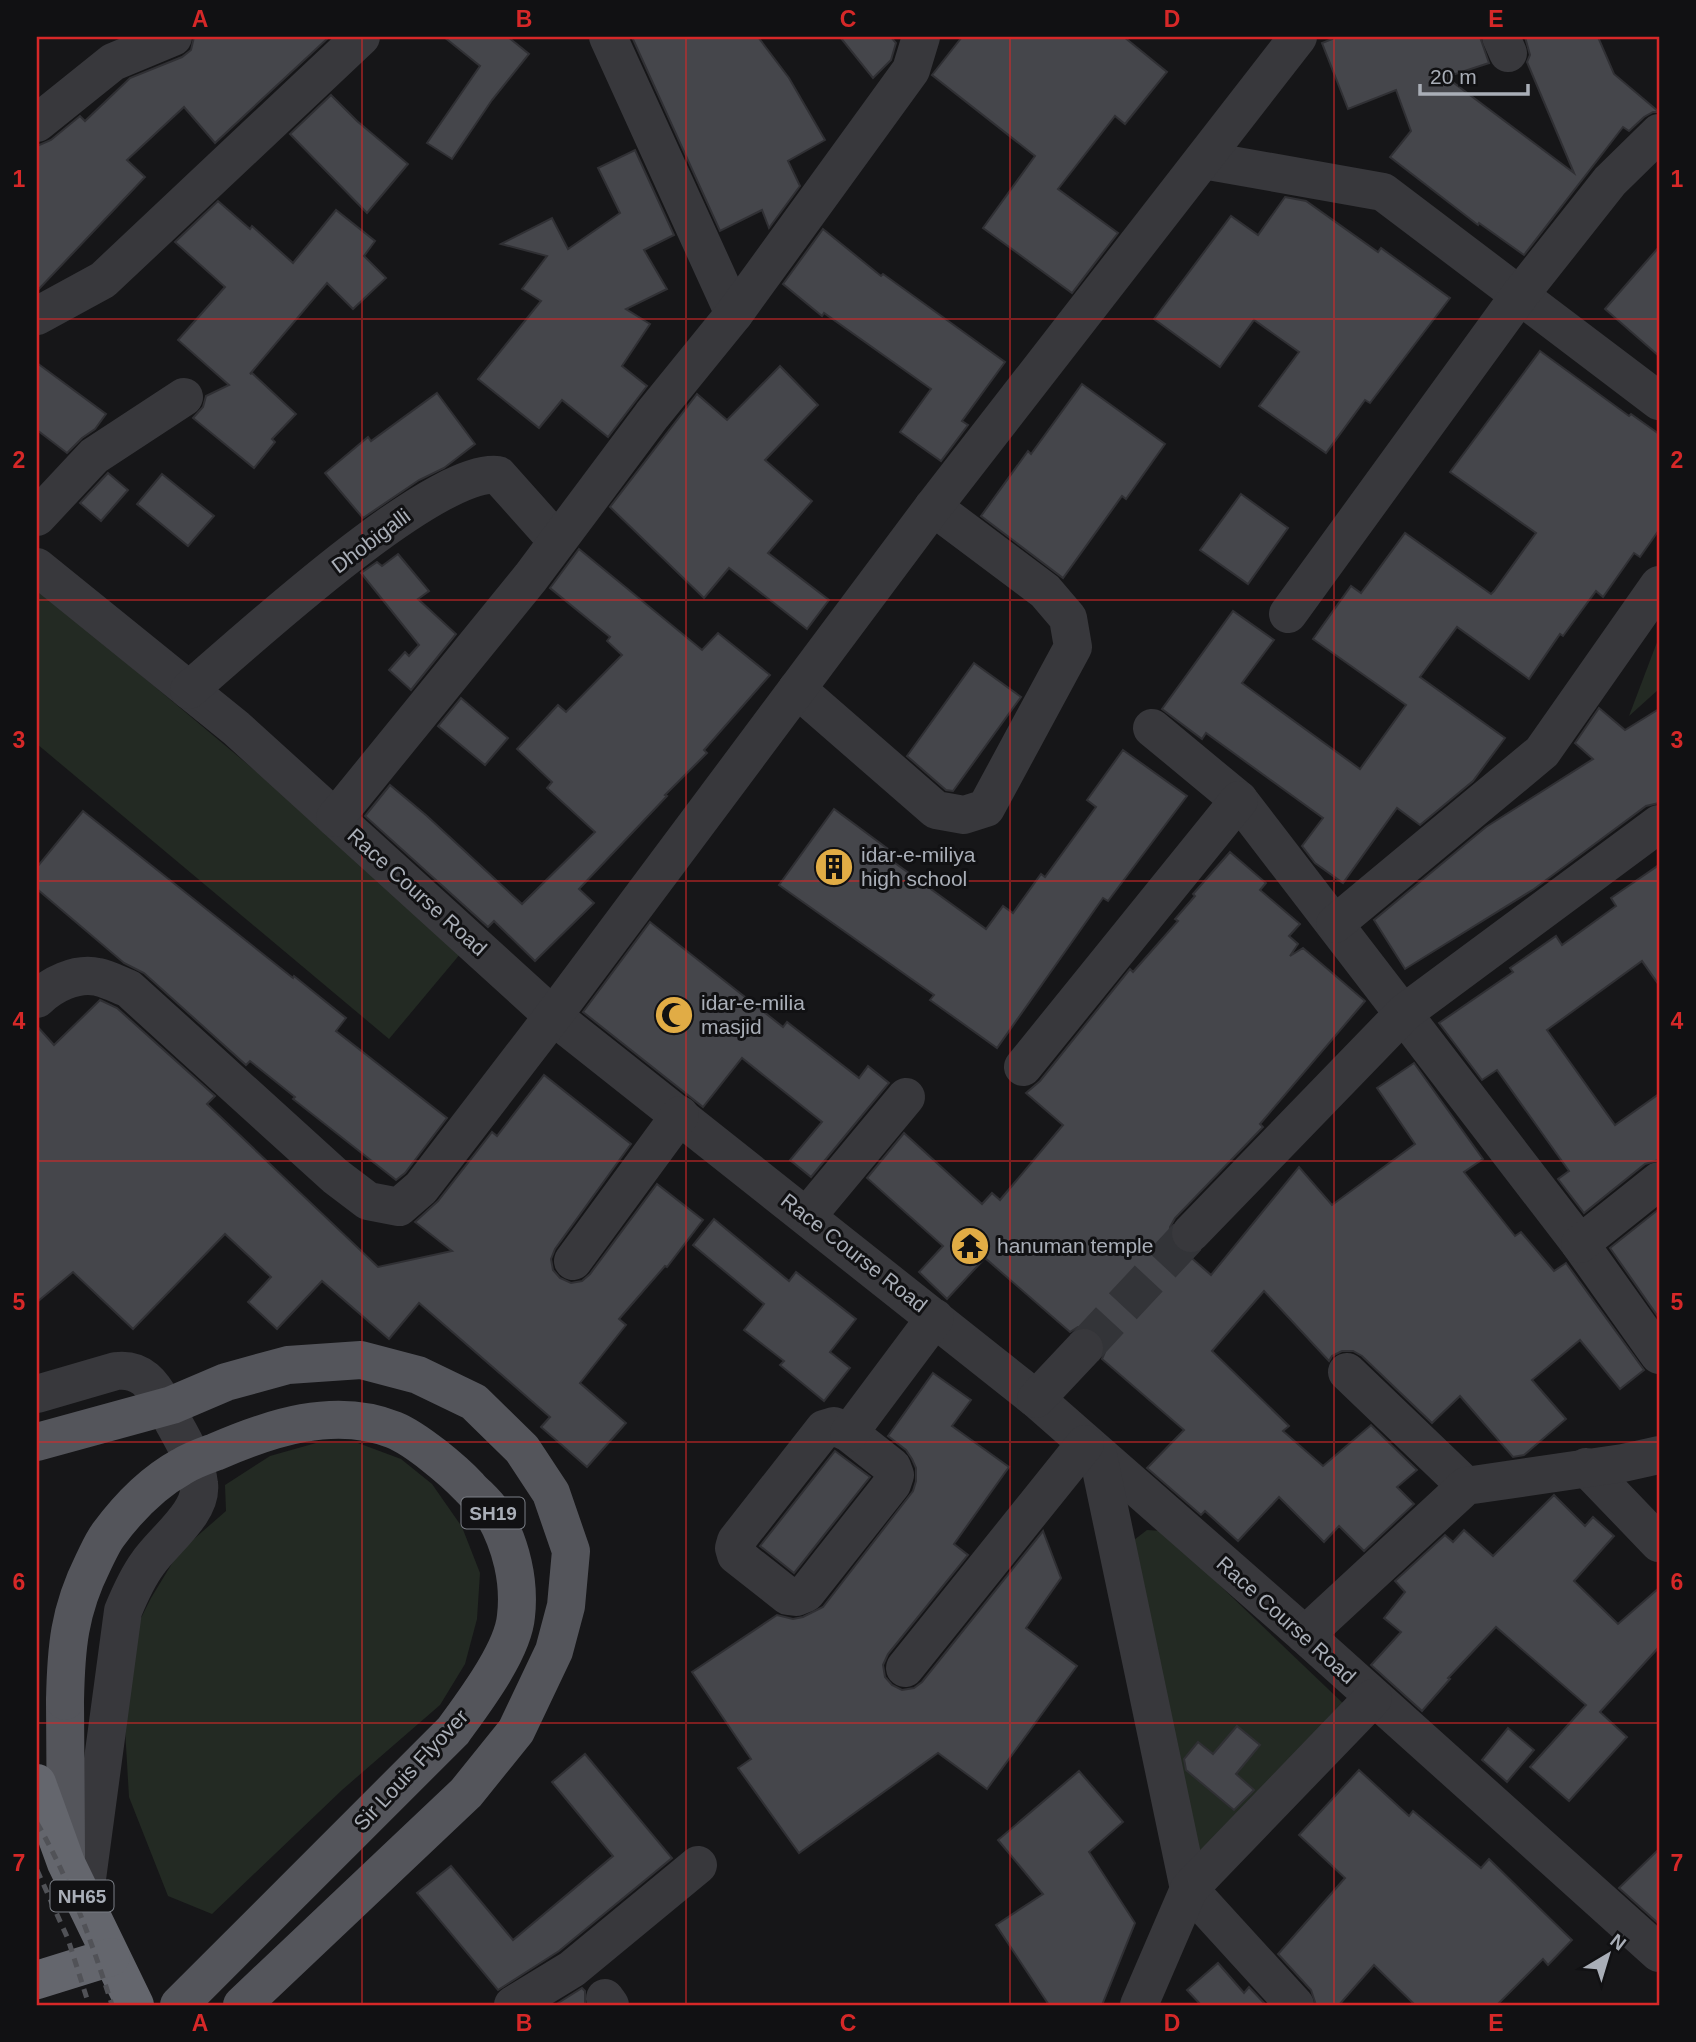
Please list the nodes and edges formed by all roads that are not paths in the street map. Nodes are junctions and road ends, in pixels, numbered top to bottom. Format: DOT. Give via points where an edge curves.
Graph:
graph roads {
  1 [pos="173,37"];
  2 [pos="361,37"];
  3 [pos="608,37"];
  4 [pos="921,37"];
  5 [pos="1298,37"];
  6 [pos="37,122"];
  7 [pos="1659,133"];
  8 [pos="1203,160"];
  9 [pos="1519,296"];
  10 [pos="734,314"];
  11 [pos="37,316"];
  12 [pos="184,397"];
  13 [pos="1659,401"];
  14 [pos="933,507"];
  15 [pos="37,517"];
  16 [pos="557,541"];
  17 [pos="37,567"];
  18 [pos="1659,585"];
  19 [pos="1287,614"];
  20 [pos="797,689"];
  21 [pos="189,690"];
  22 [pos="1152,729"];
  23 [pos="1239,800"];
  24 [pos="335,818"];
  25 [pos="1659,824"];
  26 [pos="1335,924"];
  27 [pos="37,999"];
  28 [pos="1404,1013"];
  29 [pos="554,1016"];
  30 [pos="1023,1067"];
  31 [pos="906,1097"];
  32 [pos="680,1115"];
  33 [pos="1659,1181"];
  34 [pos="807,1216"];
  35 [pos="1191,1233"];
  36 [pos="1580,1244"];
  37 [pos="573,1261"];
  38 [pos="935,1318"];
  39 [pos="1084,1348"];
  40 [pos="1659,1355"];
  41 [pos="1348,1372"];
  42 [pos="37,1394"];
  43 [pos="1037,1399"];
  44 [pos="849,1433"];
  45 [pos="37,1442"];
  46 [pos="1092,1449"];
  47 [pos="1659,1455"];
  48 [pos="1586,1467"];
  49 [pos="1466,1486"];
  50 [pos="1659,1543"];
  51 [pos="1305,1635"];
  52 [pos="905,1668"];
  53 [pos="1373,1698"];
  54 [pos="37,1783"];
  55 [pos="66,1863"];
  56 [pos="698,1865"];
  57 [pos="1189,1889"];
  58 [pos="84,1901"];
  59 [pos="1659,1953"];
  60 [pos="111,1957"];
  61 [pos="37,1980"];
  62 [pos="135,2005"];
  63 [pos="179,2005"];
  64 [pos="242,2005"];
  65 [pos="513,2005"];
  66 [pos="1139,2005"];
  67 [pos="1296,2005"];
  1 -- 6 [label="street" via="113,62"];
  2 -- 11 [label="street" via="103,280"];
  3 -- 10 [label="street"];
  4 -- 10 [label="street" via="911,70"];
  5 -- 8 [label="street"];
  7 -- 9 [label="street" via="1610,181"];
  8 -- 9 [label="street" via="1383,192"];
  8 -- 14 [label="street"];
  9 -- 13 [label="street"];
  9 -- 19 [label="street"];
  10 -- 16 [label="street"];
  12 -- 15 [label="street" via="94,456"];
  14 -- 20 [label="street"];
  14 -- 20 [label="street" via="1045,591 1068,618 1072,635 1073,647 986,808 964,815 936,810"];
  16 -- 21 [label="street, Dhobigalli" via="498,475 485,473 437,494 368,539"];
  16 -- 24 [label="street"];
  17 -- 21 [label="street, Race Course Road"];
  18 -- 26 [label="street" via="1542,752"];
  20 -- 29 [label="street"];
  21 -- 24 [label="street, Race Course Road"];
  22 -- 23 [label="street"];
  23 -- 26 [label="street"];
  23 -- 30 [label="street"];
  24 -- 29 [label="street, Race Course Road"];
  25 -- 28 [label="street"];
  26 -- 28 [label="street"];
  27 -- 29 [label="street" via="47,989 76,977 96,976 129,989 335,1176 368,1201 399,1207 421,1188"];
  28 -- 35 [label="street"];
  28 -- 36 [label="street"];
  29 -- 32 [label="street, Race Course Road"];
  31 -- 34 [label="street"];
  32 -- 34 [label="street, Race Course Road"];
  32 -- 37 [label="street"];
  33 -- 36 [label="street"];
  34 -- 38 [label="street, Race Course Road"];
  36 -- 40 [label="street"];
  38 -- 43 [label="street, Race Course Road"];
  38 -- 44 [label="street"];
  39 -- 43 [label="street"];
  41 -- 49 [label="street"];
  42 -- 58 [label="street" via="116,1371 138,1372 160,1397 197,1471 200,1487 191,1513 148,1563 123,1611"];
  43 -- 46 [label="street, Race Course Road"];
  45 -- 64 [label="main road, SH19, bridge" via="172,1405 226,1382 288,1365 361,1360 418,1375 474,1402 522,1449 551,1493 571,1551 566,1606 554,1651 516,1731 466,1793"];
  46 -- 51 [label="street, Race Course Road"];
  46 -- 52 [label="street"];
  46 -- 57 [label="street"];
  47 -- 48 [label="street"];
  48 -- 49 [label="street"];
  48 -- 50 [label="street"];
  49 -- 51 [label="street"];
  51 -- 53 [label="street, Race Course Road"];
  53 -- 57 [label="street"];
  53 -- 59 [label="street, Race Course Road"];
  54 -- 55 [label="highway, NH65"];
  55 -- 58 [label="highway, NH65"];
  55 -- 63 [label="main road, Sir Louis Flyover / SH19, bridge" via="65,1701 71,1618 107,1536 139,1498 181,1467 233,1444 298,1423 350,1419 394,1430 429,1453 464,1481 493,1513 516,1576 516,1618 504,1652 480,1694 453,1731"];
  56 -- 65 [label="street" via="572,1969"];
  57 -- 66 [label="street"];
  57 -- 67 [label="street"];
  58 -- 60 [label="highway, NH65"];
  60 -- 61 [label="highway"];
  60 -- 62 [label="highway, NH65"];
}
